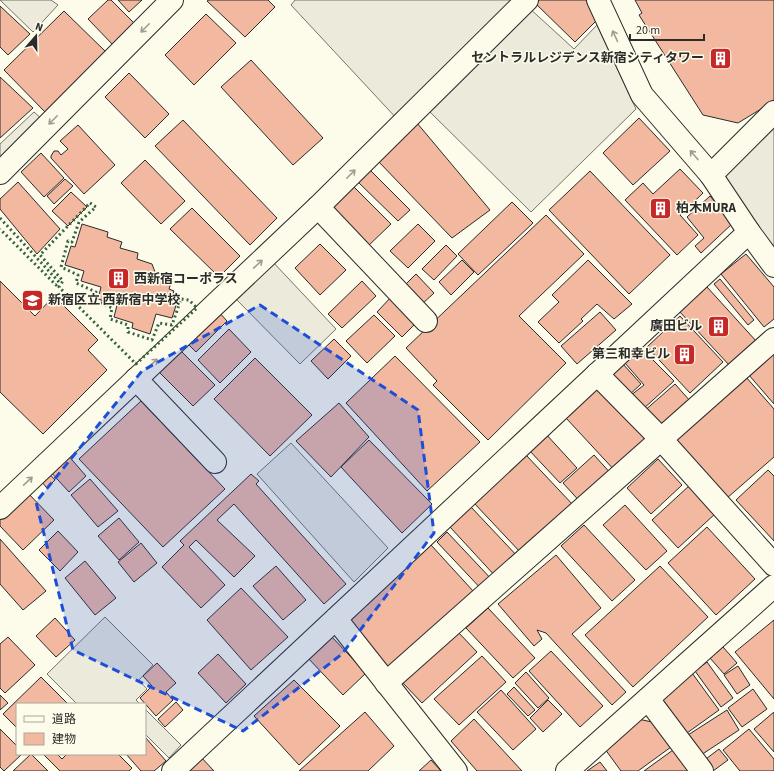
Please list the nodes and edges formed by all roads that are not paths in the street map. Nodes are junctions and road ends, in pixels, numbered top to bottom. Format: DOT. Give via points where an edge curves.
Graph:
graph roads {
  1 [pos="172,0"];
  2 [pos="526,0"];
  3 [pos="598,0"];
  4 [pos="774,112"];
  5 [pos="0,173"];
  6 [pos="711,175"];
  7 [pos="318,207"];
  8 [pos="749,232"];
  9 [pos="774,266"];
  10 [pos="426,321"];
  11 [pos="774,339"];
  12 [pos="597,374"];
  13 [pos="136,379"];
  14 [pos="661,439"];
  15 [pos="215,462"];
  16 [pos="0,508"];
  17 [pos="774,565"];
  18 [pos="774,586"];
  19 [pos="336,619"];
  20 [pos="386,683"];
  21 [pos="648,699"];
  22 [pos="174,771"];
  23 [pos="456,771"];
  24 [pos="567,771"];
  25 [pos="702,771"];
  1 -- 5 [label="street, one-way"];
  7 -- 2 [label="street, one-way"];
  6 -- 3 [label="street, one-way" via="642,95"];
  4 -- 6 [label="street"];
  6 -- 8 [label="street"];
  7 -- 10 [label="street"];
  13 -- 7 [label="street, one-way"];
  8 -- 9 [label="street"];
  8 -- 12 [label="street"];
  11 -- 14 [label="street"];
  12 -- 14 [label="street"];
  12 -- 19 [label="street"];
  13 -- 15 [label="street"];
  16 -- 13 [label="street, one-way"];
  14 -- 17 [label="street"];
  14 -- 20 [label="street"];
  18 -- 21 [label="street"];
  19 -- 20 [label="street"];
  19 -- 22 [label="street"];
  20 -- 23 [label="street"];
  21 -- 24 [label="street"];
  21 -- 25 [label="street"];
}
